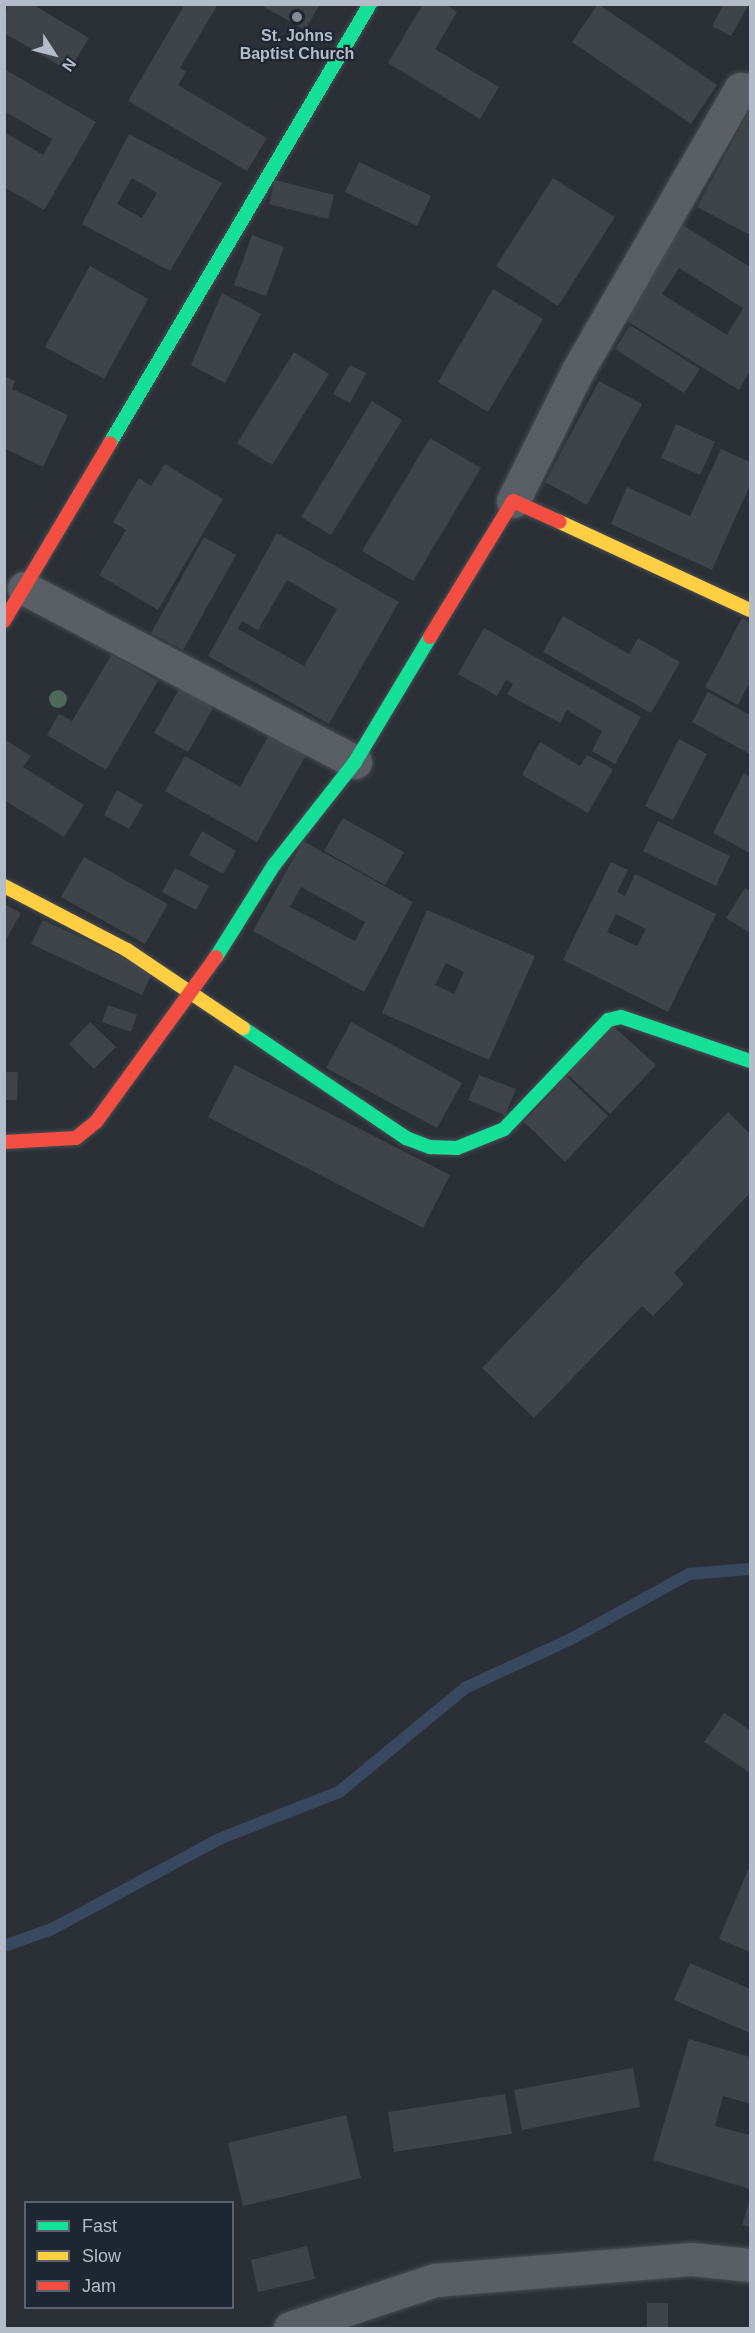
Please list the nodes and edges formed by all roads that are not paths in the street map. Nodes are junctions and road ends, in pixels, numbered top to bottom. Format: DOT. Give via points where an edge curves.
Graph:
graph roads {
  1 [pos="370,4"];
  2 [pos="750,90"];
  3 [pos="513,501"];
  4 [pos="24,588"];
  5 [pos="750,610"];
  6 [pos="4,621"];
  7 [pos="355,762"];
  8 [pos="4,886"];
  9 [pos="191,996"];
  10 [pos="750,1061"];
  11 [pos="4,1142"];
  12 [pos="750,2265"];
  13 [pos="290,2328"];
  1 -- 4 [label="street"];
  2 -- 3 [label="street" via="741,90 583,360"];
  3 -- 5 [label="street"];
  3 -- 7 [label="street"];
  4 -- 6 [label="street"];
  4 -- 7 [label="street"];
  7 -- 9 [label="street" via="274,865"];
  8 -- 9 [label="street" via="127,950"];
  9 -- 10 [label="street" via="406,1138 430,1148 457,1148 504,1129 608,1020 621,1017"];
  9 -- 11 [label="street" via="96,1122 76,1138"];
  12 -- 13 [label="street" via="691,2259 435,2280"];
}
